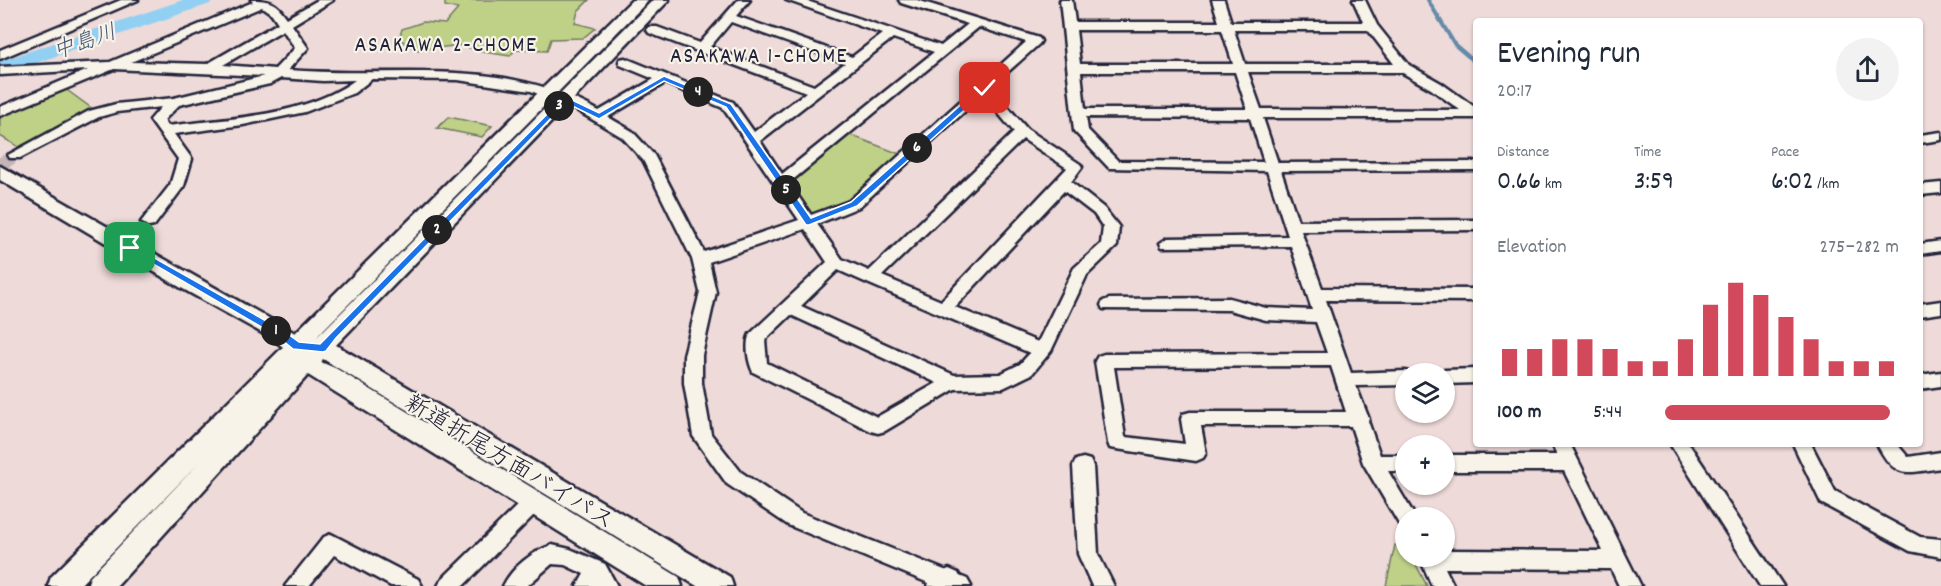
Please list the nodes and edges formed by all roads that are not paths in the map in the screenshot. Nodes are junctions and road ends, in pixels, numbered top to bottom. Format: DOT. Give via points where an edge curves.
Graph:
graph roads {
  1 [pos="132,0"];
  2 [pos="327,0"];
  3 [pos="640,0"];
  4 [pos="661,0"];
  5 [pos="744,0"];
  6 [pos="792,0"];
  7 [pos="905,0"];
  8 [pos="1066,0"];
  9 [pos="1218,0"];
  10 [pos="1359,0"];
  11 [pos="260,1"];
  12 [pos="946,6"];
  13 [pos="730,18"];
  14 [pos="977,22"];
  15 [pos="286,23"];
  16 [pos="1069,26"];
  17 [pos="1371,26"];
  18 [pos="1227,27"];
  19 [pos="653,30"];
  20 [pos="891,33"];
  21 [pos="702,48"];
  22 [pos="942,50"];
  23 [pos="0,55"];
  24 [pos="625,62"];
  25 [pos="855,62"];
  26 [pos="117,65"];
  27 [pos="209,68"];
  28 [pos="1074,68"];
  29 [pos="1242,68"];
  30 [pos="1404,68"];
  31 [pos="5,70"];
  32 [pos="278,74"];
  33 [pos="368,76"];
  34 [pos="664,78"];
  35 [pos="985,88"];
  36 [pos="816,91"];
  37 [pos="556,96"];
  38 [pos="174,102"];
  39 [pos="0,111"];
  40 [pos="1080,113"];
  41 [pos="1473,113"];
  42 [pos="1256,114"];
  43 [pos="1473,114"];
  44 [pos="599,117"];
  45 [pos="164,131"];
  46 [pos="1022,132"];
  47 [pos="1941,136"];
  48 [pos="1923,139"];
  49 [pos="754,140"];
  50 [pos="15,155"];
  51 [pos="1473,166"];
  52 [pos="1274,167"];
  53 [pos="0,172"];
  54 [pos="780,183"];
  55 [pos="1063,183"];
  56 [pos="1941,188"];
  57 [pos="1923,190"];
  58 [pos="149,222"];
  59 [pos="809,222"];
  60 [pos="1473,225"];
  61 [pos="1295,234"];
  62 [pos="1168,243"];
  63 [pos="1941,246"];
  64 [pos="1923,249"];
  65 [pos="700,259"];
  66 [pos="836,262"];
  67 [pos="871,278"];
  68 [pos="1316,294"];
  69 [pos="1473,295"];
  70 [pos="1109,305"];
  71 [pos="1941,307"];
  72 [pos="789,308"];
  73 [pos="944,309"];
  74 [pos="1923,310"];
  75 [pos="1322,316"];
  76 [pos="1042,351"];
  77 [pos="309,353"];
  78 [pos="1337,359"];
  79 [pos="1455,376"];
  80 [pos="1473,376"];
  81 [pos="1395,378"];
  82 [pos="1941,379"];
  83 [pos="1346,380"];
  84 [pos="952,381"];
  85 [pos="1923,382"];
  86 [pos="1360,419"];
  87 [pos="1562,447"];
  88 [pos="1681,447"];
  89 [pos="1804,447"];
  90 [pos="1888,447"];
  91 [pos="1941,460"];
  92 [pos="1373,463"];
  93 [pos="1395,463"];
  94 [pos="1455,463"];
  95 [pos="1569,463"];
  96 [pos="1083,466"];
  97 [pos="534,502"];
  98 [pos="1399,507"];
  99 [pos="1941,549"];
  100 [pos="1455,558"];
  101 [pos="1617,560"];
  102 [pos="1434,567"];
  103 [pos="597,581"];
  104 [pos="950,584"];
  105 [pos="61,586"];
  106 [pos="100,586"];
  107 [pos="296,586"];
  108 [pos="411,586"];
  109 [pos="449,586"];
  110 [pos="514,586"];
  111 [pos="669,586"];
  112 [pos="720,586"];
  113 [pos="1103,586"];
  114 [pos="1443,586"];
  115 [pos="1630,586"];
  116 [pos="1772,586"];
  1 -- 23 [label="street" via="80,18"];
  2 -- 15 [label="street"];
  3 -- 37 [label="street"];
  4 -- 37 [label="street"];
  5 -- 13 [label="street"];
  6 -- 20 [label="street"];
  7 -- 12 [label="street"];
  8 -- 16 [label="street"];
  9 -- 18 [label="street"];
  10 -- 17 [label="street"];
  11 -- 15 [label="street"];
  11 -- 26 [label="street"];
  12 -- 14 [label="street"];
  13 -- 21 [label="street"];
  13 -- 25 [label="street"];
  14 -- 22 [label="street"];
  14 -- 35 [label="street" via="1035,41"];
  15 -- 27 [label="street"];
  15 -- 32 [label="street" via="302,48"];
  16 -- 18 [label="street"];
  16 -- 28 [label="street"];
  17 -- 18 [label="street"];
  17 -- 30 [label="street"];
  18 -- 29 [label="street"];
  19 -- 21 [label="street"];
  20 -- 22 [label="street"];
  20 -- 25 [label="street"];
  21 -- 36 [label="street"];
  22 -- 54 [label="street"];
  24 -- 34 [label="street"];
  25 -- 36 [label="street"];
  26 -- 27 [label="street"];
  26 -- 31 [label="street"];
  26 -- 39 [label="street"];
  27 -- 32 [label="street"];
  28 -- 29 [label="street"];
  28 -- 40 [label="street"];
  29 -- 30 [label="street"];
  29 -- 42 [label="street"];
  30 -- 41 [label="street"];
  32 -- 33 [label="street"];
  32 -- 38 [label="street" via="265,81"];
  33 -- 37 [label="street" via="458,76 510,82"];
  33 -- 45 [label="street" via="342,94 318,104"];
  34 -- 44 [label="street"];
  34 -- 49 [label="street" via="728,105"];
  35 -- 46 [label="street"];
  35 -- 59 [label="street" via="854,204"];
  36 -- 49 [label="street"];
  37 -- 44 [label="street"];
  37 -- 77 [label="street"];
  38 -- 45 [label="street" via="157,120"];
  38 -- 50 [label="street" via="94,114"];
  40 -- 42 [label="street"];
  40 -- 52 [label="street" via="1082,131 1114,165"];
  42 -- 43 [label="street"];
  42 -- 52 [label="street"];
  44 -- 65 [label="street" via="627,134 650,158"];
  45 -- 58 [label="street" via="185,159 177,186"];
  46 -- 55 [label="street" via="1075,167"];
  46 -- 67 [label="street"];
  47 -- 48 [label="street"];
  49 -- 54 [label="street"];
  51 -- 52 [label="street"];
  52 -- 61 [label="street"];
  53 -- 77 [label="street" via="281,333"];
  54 -- 59 [label="street"];
  55 -- 73 [label="street"];
  55 -- 76 [label="street" via="1099,211 1112,227 1109,246 1080,272"];
  56 -- 57 [label="street"];
  59 -- 65 [label="street"];
  59 -- 66 [label="street"];
  60 -- 61 [label="street"];
  61 -- 62 [label="street"];
  61 -- 68 [label="street"];
  63 -- 64 [label="street"];
  65 -- 104 [label="street" via="708,292 693,355 693,383 702,436 734,478 795,519"];
  66 -- 67 [label="street"];
  66 -- 72 [label="street"];
  67 -- 73 [label="street"];
  68 -- 69 [label="street"];
  68 -- 75 [label="street"];
  70 -- 75 [label="street" via="1229,304 1266,314"];
  71 -- 74 [label="street"];
  72 -- 84 [label="street"];
  72 -- 84 [label="street" via="756,338 759,368 878,426"];
  73 -- 76 [label="street"];
  75 -- 78 [label="street"];
  76 -- 84 [label="street" via="1026,369 1003,381"];
  77 -- 97 [label="street" via="329,375"];
  77 -- 105 [label="street"];
  77 -- 106 [label="street"];
  77 -- 112 [label="street, 新道折尾方面バイパス"];
  78 -- 83 [label="street"];
  78 -- 86 [label="street" via="1104,361 1118,443 1197,453 1190,419"];
  79 -- 80 [label="street"];
  81 -- 83 [label="street"];
  82 -- 85 [label="street"];
  83 -- 86 [label="street"];
  86 -- 92 [label="street"];
  87 -- 95 [label="street"];
  88 -- 116 [label="street"];
  89 -- 99 [label="street" via="1828,496 1917,545"];
  90 -- 91 [label="street" via="1904,466"];
  92 -- 93 [label="street"];
  92 -- 98 [label="street"];
  94 -- 95 [label="street"];
  95 -- 101 [label="street"];
  96 -- 113 [label="street" via="1088,554"];
  97 -- 109 [label="street"];
  97 -- 111 [label="street"];
  100 -- 101 [label="street"];
  101 -- 115 [label="street"];
  102 -- 114 [label="street"];
  103 -- 110 [label="street" via="561,553 539,558"];
  107 -- 108 [label="street" via="331,543"];
}
